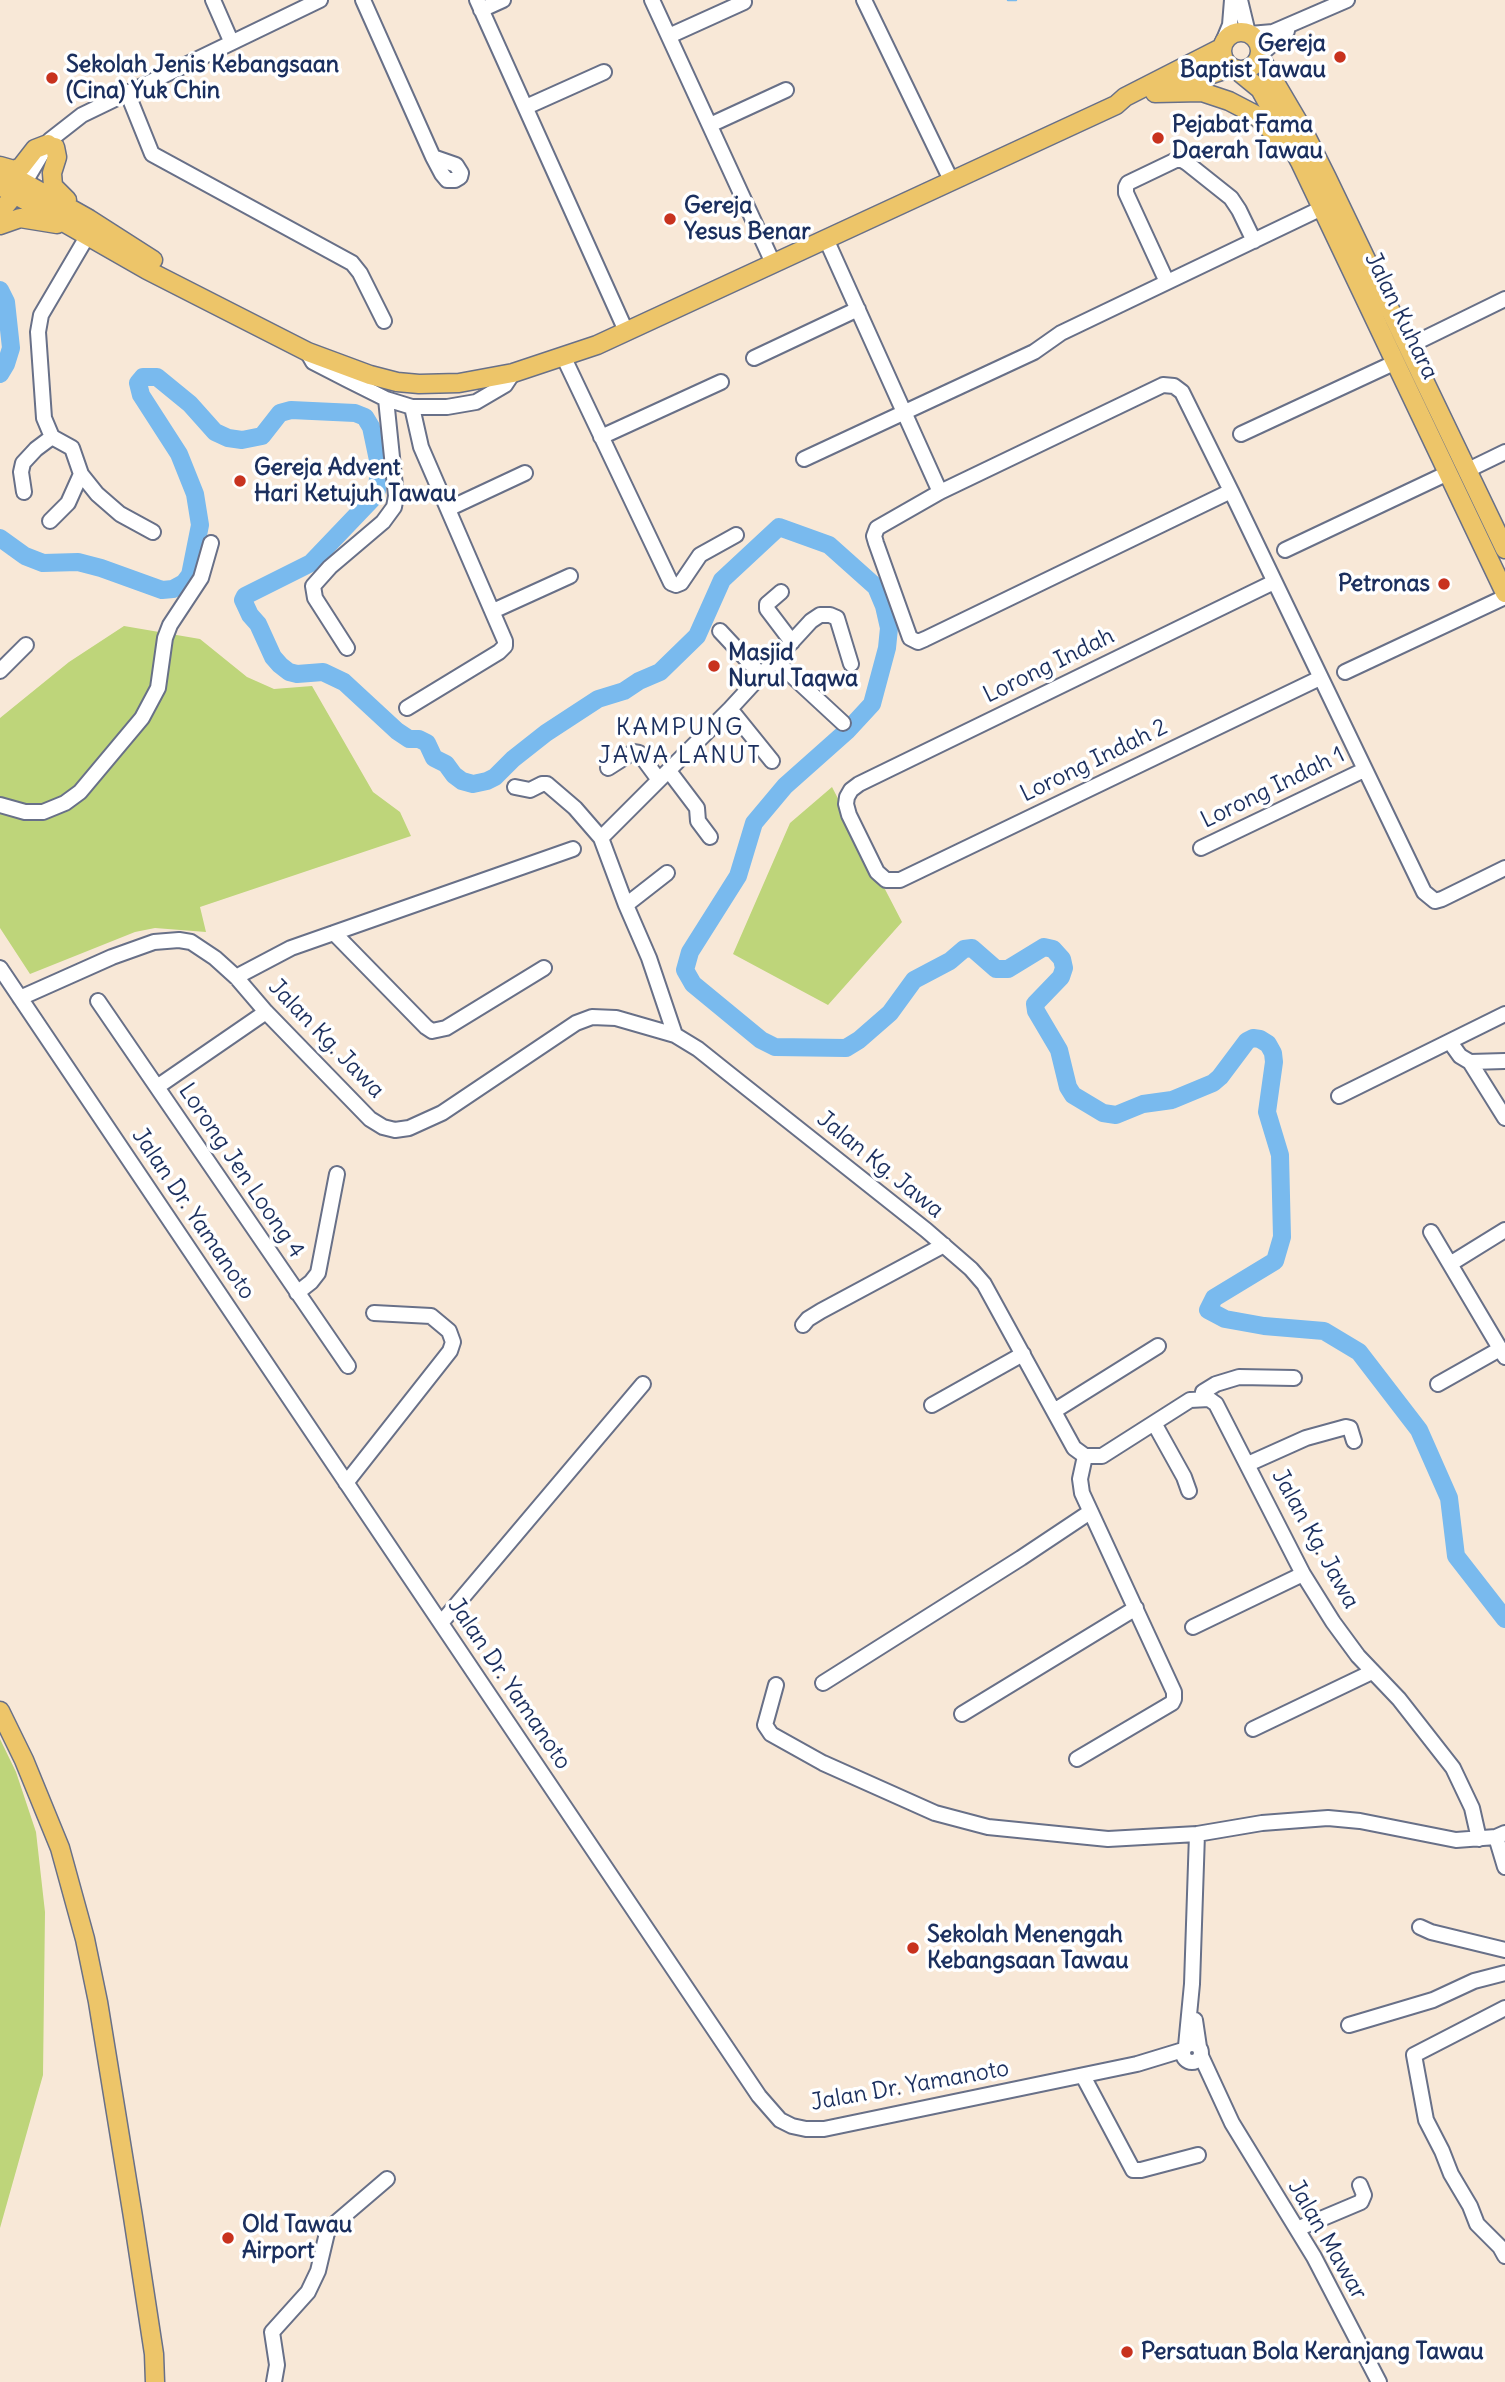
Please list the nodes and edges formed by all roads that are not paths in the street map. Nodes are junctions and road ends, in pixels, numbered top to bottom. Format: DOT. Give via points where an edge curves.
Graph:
graph roads {
  1 [pos="213,0"];
  2 [pos="320,0"];
  3 [pos="363,0"];
  4 [pos="503,0"];
  5 [pos="652,0"];
  6 [pos="864,0"];
  7 [pos="1232,0"];
  8 [pos="1240,0"];
  9 [pos="1347,0"];
  10 [pos="744,2"];
  11 [pos="479,5"];
  12 [pos="1296,23"];
  13 [pos="1249,34"];
  14 [pos="669,36"];
  15 [pos="231,41"];
  16 [pos="1222,45"];
  17 [pos="1260,56"];
  18 [pos="1234,70"];
  19 [pos="604,72"];
  20 [pos="786,90"];
  21 [pos="127,92"];
  22 [pos="1155,93"];
  23 [pos="1116,105"];
  24 [pos="526,107"];
  25 [pos="710,125"];
  26 [pos="54,141"];
  27 [pos="433,157"];
  28 [pos="1300,162"];
  29 [pos="0,168"];
  30 [pos="951,180"];
  31 [pos="20,190"];
  32 [pos="1322,208"];
  33 [pos="0,212"];
  34 [pos="0,225"];
  35 [pos="86,228"];
  36 [pos="827,239"];
  37 [pos="1254,241"];
  38 [pos="773,263"];
  39 [pos="1167,282"];
  40 [pos="1505,299"];
  41 [pos="858,309"];
  42 [pos="384,321"];
  43 [pos="626,331"];
  44 [pos="1409,346"];
  45 [pos="307,352"];
  46 [pos="564,358"];
  47 [pos="754,358"];
  48 [pos="1396,362"];
  49 [pos="513,373"];
  50 [pos="721,382"];
  51 [pos="386,400"];
  52 [pos="412,407"];
  53 [pos="905,412"];
  54 [pos="1241,434"];
  55 [pos="52,437"];
  56 [pos="601,437"];
  57 [pos="1505,452"];
  58 [pos="804,459"];
  59 [pos="1468,470"];
  60 [pos="525,473"];
  61 [pos="1448,473"];
  62 [pos="81,474"];
  63 [pos="1231,491"];
  64 [pos="24,492"];
  65 [pos="940,492"];
  66 [pos="447,509"];
  67 [pos="50,521"];
  68 [pos="153,532"];
  69 [pos="736,535"];
  70 [pos="211,543"];
  71 [pos="1505,549"];
  72 [pos="1285,550"];
  73 [pos="570,576"];
  74 [pos="1274,582"];
  75 [pos="781,592"];
  76 [pos="1505,595"];
  77 [pos="493,611"];
  78 [pos="720,631"];
  79 [pos="792,642"];
  80 [pos="26,645"];
  81 [pos="347,648"];
  82 [pos="776,661"];
  83 [pos="850,664"];
  84 [pos="0,671"];
  85 [pos="1345,672"];
  86 [pos="762,676"];
  87 [pos="1320,678"];
  88 [pos="407,708"];
  89 [pos="730,709"];
  90 [pos="843,723"];
  91 [pos="772,761"];
  92 [pos="608,768"];
  93 [pos="1364,770"];
  94 [pos="664,775"];
  95 [pos="515,787"];
  96 [pos="0,805"];
  97 [pos="710,837"];
  98 [pos="601,838"];
  99 [pos="1201,848"];
  100 [pos="573,849"];
  101 [pos="1505,868"];
  102 [pos="667,873"];
  103 [pos="887,880"];
  104 [pos="626,905"];
  105 [pos="334,933"];
  106 [pos="0,968"];
  107 [pos="544,968"];
  108 [pos="236,977"];
  109 [pos="20,998"];
  110 [pos="98,1001"];
  111 [pos="267,1012"];
  112 [pos="1505,1014"];
  113 [pos="675,1035"];
  114 [pos="1450,1042"];
  115 [pos="1505,1061"];
  116 [pos="1470,1062"];
  117 [pos="157,1087"];
  118 [pos="1339,1096"];
  119 [pos="1505,1118"];
  120 [pos="337,1174"];
  121 [pos="1505,1230"];
  122 [pos="1431,1232"];
  123 [pos="944,1245"];
  124 [pos="1450,1264"];
  125 [pos="297,1293"];
  126 [pos="374,1313"];
  127 [pos="803,1325"];
  128 [pos="1157,1346"];
  129 [pos="1503,1353"];
  130 [pos="1023,1354"];
  131 [pos="348,1366"];
  132 [pos="1294,1378"];
  133 [pos="643,1384"];
  134 [pos="1438,1384"];
  135 [pos="1202,1398"];
  136 [pos="932,1405"];
  137 [pos="1054,1411"];
  138 [pos="1154,1423"];
  139 [pos="1354,1441"];
  140 [pos="1085,1456"];
  141 [pos="1248,1464"];
  142 [pos="346,1483"];
  143 [pos="1189,1491"];
  144 [pos="1090,1512"];
  145 [pos="1303,1574"];
  146 [pos="1136,1608"];
  147 [pos="441,1623"];
  148 [pos="1193,1627"];
  149 [pos="1372,1672"];
  150 [pos="823,1683"];
  151 [pos="776,1685"];
  152 [pos="0,1711"];
  153 [pos="962,1714"];
  154 [pos="1253,1729"];
  155 [pos="1077,1759"];
  156 [pos="1197,1834"];
  157 [pos="1500,1835"];
  158 [pos="1479,1839"];
  159 [pos="1505,1865"];
  160 [pos="1420,1927"];
  161 [pos="1505,1950"];
  162 [pos="1505,1973"];
  163 [pos="1505,2008"];
  164 [pos="1349,2025"];
  165 [pos="1192,2054"];
  166 [pos="1083,2076"];
  167 [pos="1198,2155"];
  168 [pos="387,2179"];
  169 [pos="1360,2185"];
  170 [pos="1297,2229"];
  171 [pos="1503,2249"];
  172 [pos="154,2354"];
  173 [pos="155,2382"];
  174 [pos="163,2382"];
  175 [pos="274,2382"];
  176 [pos="1379,2382"];
  1 -- 15 [label="street"];
  2 -- 15 [label="street"];
  3 -- 27 [label="street"];
  4 -- 11 [label="street"];
  5 -- 14 [label="street"];
  6 -- 30 [label="street"];
  7 -- 16 [label="street"];
  8 -- 13 [label="street"];
  9 -- 12 [label="street"];
  10 -- 14 [label="street"];
  11 -- 24 [label="street"];
  12 -- 13 [label="street" via="1273,32"];
  12 -- 17 [label="street"];
  13 -- 16 [label="main road" via="1234,33"];
  13 -- 17 [label="main road" via="1259,43"];
  14 -- 25 [label="street"];
  15 -- 21 [label="street"];
  16 -- 18 [label="main road" via="1221,56"];
  16 -- 23 [label="main road"];
  17 -- 18 [label="main road" via="1252,68"];
  17 -- 44 [label="main road, Jalan Kuhara" via="1303,131"];
  18 -- 22 [label="main road"];
  18 -- 28 [label="main road, Jalan Kuhara" via="1260,89"];
  19 -- 24 [label="street"];
  20 -- 25 [label="street"];
  21 -- 26 [label="street" via="82,115"];
  21 -- 42 [label="street" via="152,155 352,263"];
  22 -- 23 [label="main road"];
  22 -- 28 [label="main road" via="1202,92 1229,100 1254,114"];
  23 -- 30 [label="main road"];
  24 -- 43 [label="street"];
  25 -- 38 [label="street"];
  26 -- 29 [label="main road" via="35,149 21,167"];
  26 -- 31 [label="street"];
  26 -- 35 [label="main road" via="53,186"];
  28 -- 32 [label="main road, Jalan Kuhara"];
  29 -- 31 [label="main road"];
  30 -- 36 [label="main road"];
  31 -- 33 [label="main road"];
  31 -- 34 [label="main road"];
  31 -- 35 [label="main road"];
  32 -- 37 [label="street"];
  32 -- 48 [label="main road, Jalan Kuhara"];
  34 -- 35 [label="main road" via="20,218"];
  35 -- 45 [label="main road" via="155,261 194,293"];
  35 -- 55 [label="street" via="41,315 38,332 42,405"];
  36 -- 38 [label="main road"];
  36 -- 41 [label="street"];
  37 -- 39 [label="street"];
  37 -- 39 [label="street" via="1231,198 1176,160 1126,187"];
  38 -- 43 [label="main road"];
  39 -- 53 [label="street" via="1061,333 1034,352"];
  40 -- 44 [label="street"];
  41 -- 47 [label="street"];
  41 -- 53 [label="street"];
  43 -- 46 [label="main road"];
  44 -- 59 [label="main road, Jalan Kuhara"];
  45 -- 49 [label="main road" via="397,382 459,383"];
  45 -- 51 [label="street" via="313,362"];
  46 -- 49 [label="main road"];
  46 -- 56 [label="street"];
  48 -- 54 [label="street"];
  48 -- 61 [label="main road, Jalan Kuhara"];
  49 -- 52 [label="street" via="505,385 476,402"];
  50 -- 56 [label="street"];
  51 -- 52 [label="street"];
  51 -- 81 [label="street" via="394,507 313,586 315,598"];
  52 -- 66 [label="street" via="421,446"];
  53 -- 58 [label="street"];
  53 -- 65 [label="street"];
  55 -- 62 [label="street" via="72,448"];
  55 -- 64 [label="street" via="23,463"];
  56 -- 69 [label="street" via="671,583 681,583 700,555"];
  57 -- 59 [label="street"];
  59 -- 71 [label="main road, Jalan Kuhara"];
  60 -- 66 [label="street"];
  61 -- 72 [label="street"];
  61 -- 76 [label="main road, Jalan Kuhara"];
  62 -- 67 [label="street" via="68,503"];
  62 -- 68 [label="street" via="120,514"];
  63 -- 65 [label="street" via="1182,393 1163,385"];
  63 -- 65 [label="street" via="918,642 907,632 874,536 881,524"];
  63 -- 74 [label="street"];
  66 -- 77 [label="street"];
  70 -- 96 [label="street" via="201,578 170,625 158,688 142,718 80,792 65,803 43,812"];
  73 -- 77 [label="street"];
  74 -- 87 [label="street"];
  74 -- 103 [label="street, Lorong Indah" via="851,790 846,804 849,815 877,872"];
  75 -- 79 [label="street" via="767,609"];
  76 -- 85 [label="street"];
  77 -- 88 [label="street" via="505,646"];
  78 -- 86 [label="street"];
  79 -- 82 [label="street"];
  79 -- 83 [label="street" via="811,621 830,615 840,624"];
  80 -- 84 [label="street"];
  82 -- 86 [label="street"];
  82 -- 90 [label="street"];
  86 -- 89 [label="street"];
  87 -- 93 [label="street"];
  87 -- 103 [label="street, Lorong Indah 2" via="900,880"];
  89 -- 91 [label="street"];
  89 -- 94 [label="street"];
  92 -- 94 [label="street" via="633,752"];
  93 -- 99 [label="street, Lorong Indah 1"];
  93 -- 101 [label="street" via="1429,898 1442,900"];
  94 -- 97 [label="street" via="697,808 698,821"];
  94 -- 98 [label="street"];
  95 -- 98 [label="street" via="530,790 547,784"];
  98 -- 104 [label="street"];
  100 -- 105 [label="street"];
  102 -- 104 [label="street"];
  104 -- 113 [label="street"];
  105 -- 107 [label="street" via="432,1031 446,1028"];
  105 -- 108 [label="street" via="291,948"];
  106 -- 109 [label="street, Jalan Dr. Yamanoto"];
  108 -- 109 [label="street, Jalan Kg. Jawa" via="191,942 167,940 113,957"];
  108 -- 111 [label="street, Jalan Kg. Jawa"];
  109 -- 142 [label="street, Jalan Dr. Yamanoto"];
  110 -- 117 [label="street, Lorong Jen Loong 4"];
  111 -- 113 [label="street, Jalan Kg. Jawa" via="370,1119 396,1130 442,1113 576,1023 592,1017 617,1018"];
  111 -- 117 [label="street"];
  112 -- 114 [label="street"];
  113 -- 123 [label="street, Jalan Kg. Jawa"];
  114 -- 116 [label="street"];
  114 -- 118 [label="street"];
  115 -- 116 [label="street"];
  116 -- 119 [label="street"];
  117 -- 125 [label="street, Lorong Jen Loong 4"];
  120 -- 125 [label="street" via="318,1273"];
  121 -- 124 [label="street"];
  122 -- 124 [label="street"];
  123 -- 127 [label="street"];
  123 -- 130 [label="street, Jalan Kg. Jawa" via="985,1284"];
  124 -- 129 [label="street"];
  125 -- 131 [label="street, Lorong Jen Loong 4"];
  126 -- 142 [label="street" via="430,1316 449,1331 453,1342"];
  128 -- 137 [label="street"];
  129 -- 134 [label="street"];
  130 -- 136 [label="street"];
  130 -- 137 [label="street, Jalan Kg. Jawa"];
  132 -- 135 [label="street" via="1239,1377 1216,1384 1203,1392"];
  133 -- 147 [label="street"];
  135 -- 138 [label="street" via="1190,1400"];
  135 -- 141 [label="street, Jalan Kg. Jawa" via="1216,1404"];
  137 -- 140 [label="street, Jalan Kg. Jawa" via="1074,1448"];
  138 -- 140 [label="street" via="1101,1456"];
  138 -- 143 [label="street"];
  139 -- 141 [label="street" via="1346,1427 1306,1438"];
  140 -- 144 [label="street" via="1080,1479"];
  141 -- 145 [label="street, Jalan Kg. Jawa"];
  142 -- 147 [label="street, Jalan Dr. Yamanoto"];
  144 -- 146 [label="street"];
  144 -- 150 [label="street"];
  145 -- 148 [label="street"];
  145 -- 149 [label="street, Jalan Kg. Jawa"];
  146 -- 153 [label="street"];
  146 -- 155 [label="street" via="1174,1692 1172,1703"];
  147 -- 166 [label="street, Jalan Dr. Yamanoto" via="759,2096 780,2120 806,2129 824,2129"];
  149 -- 154 [label="street"];
  149 -- 158 [label="street, Jalan Kg. Jawa" via="1453,1768 1472,1808"];
  151 -- 156 [label="street" via="765,1725 771,1734 823,1763 935,1813 988,1827 1108,1839"];
  152 -- 172 [label="main road" via="60,1848 85,1939"];
  156 -- 158 [label="street" via="1328,1818 1456,1840"];
  156 -- 165 [label="street"];
  157 -- 158 [label="street"];
  157 -- 159 [label="street"];
  160 -- 161 [label="street"];
  162 -- 164 [label="street"];
  163 -- 171 [label="street" via="1414,2055 1426,2120 1477,2224"];
  165 -- 166 [label="street, Jalan Dr. Yamanoto"];
  165 -- 170 [label="street, Jalan Mawar"];
  166 -- 167 [label="street" via="1133,2170"];
  168 -- 175 [label="street" via="332,2226 308,2292 275,2328"];
  169 -- 170 [label="street" via="1361,2202"];
  170 -- 176 [label="street, Jalan Mawar"];
  172 -- 173 [label="main road"];
  172 -- 174 [label="main road"];
}
